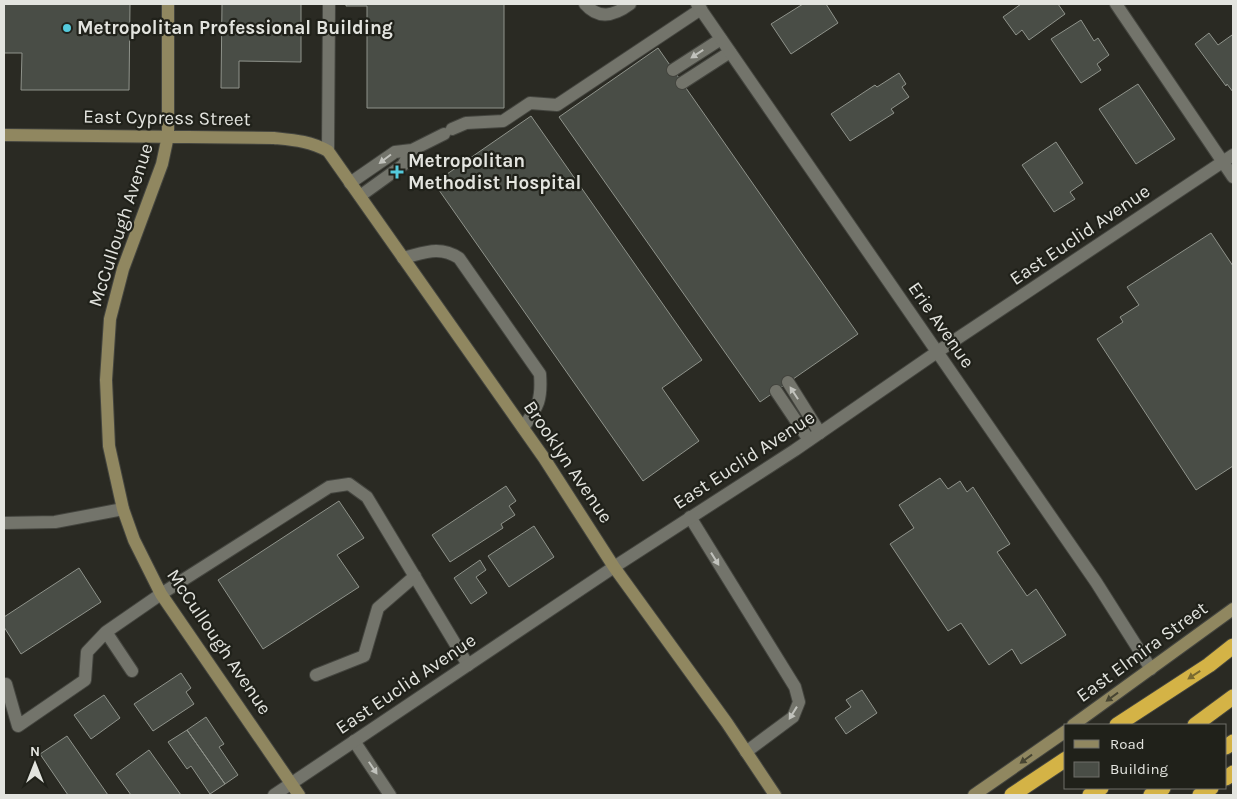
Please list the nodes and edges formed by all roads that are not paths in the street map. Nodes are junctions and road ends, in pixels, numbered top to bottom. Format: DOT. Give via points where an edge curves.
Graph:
graph roads {
  1 [pos="168,4"];
  2 [pos="329,4"];
  3 [pos="585,4"];
  4 [pos="630,4"];
  5 [pos="1116,4"];
  6 [pos="699,7"];
  7 [pos="721,39"];
  8 [pos="730,52"];
  9 [pos="673,70"];
  10 [pos="682,83"];
  11 [pos="4,135"];
  12 [pos="168,136"];
  13 [pos="412,150"];
  14 [pos="328,151"];
  15 [pos="1228,158"];
  16 [pos="1233,177"];
  17 [pos="350,183"];
  18 [pos="360,196"];
  19 [pos="403,258"];
  20 [pos="937,352"];
  21 [pos="788,382"];
  22 [pos="776,391"];
  23 [pos="523,428"];
  24 [pos="820,433"];
  25 [pos="809,440"];
  26 [pos="123,509"];
  27 [pos="690,517"];
  28 [pos="4,523"];
  29 [pos="614,567"];
  30 [pos="415,576"];
  31 [pos="161,594"];
  32 [pos="1233,609"];
  33 [pos="106,632"];
  34 [pos="1233,646"];
  35 [pos="468,665"];
  36 [pos="1151,668"];
  37 [pos="132,671"];
  38 [pos="316,675"];
  39 [pos="6,684"];
  40 [pos="1233,697"];
  41 [pos="1074,724"];
  42 [pos="1119,724"];
  43 [pos="1196,724"];
  44 [pos="1064,732"];
  45 [pos="354,742"];
  46 [pos="746,752"];
  47 [pos="1064,760"];
  48 [pos="291,783"];
  49 [pos="274,795"];
  50 [pos="299,795"];
  51 [pos="390,795"];
  52 [pos="775,795"];
  53 [pos="974,795"];
  54 [pos="1012,795"];
  1 -- 12 [label="main road, McCullough Avenue"];
  2 -- 14 [label="street"];
  3 -- 4 [label="street" via="607,15"];
  5 -- 15 [label="street"];
  6 -- 7 [label="street, Erie Avenue"];
  6 -- 13 [label="street" via="557,105 530,103 503,120 466,124"];
  7 -- 8 [label="street, Erie Avenue"];
  7 -- 9 [label="street, one-way"];
  8 -- 10 [label="street"];
  8 -- 20 [label="street, Erie Avenue"];
  11 -- 12 [label="main road, East Cypress Street"];
  12 -- 14 [label="main road, East Cypress Street" via="301,140"];
  12 -- 26 [label="main road, McCullough Avenue" via="162,164 123,269 110,320 106,380 109,446"];
  13 -- 17 [label="street, one-way" via="395,152"];
  13 -- 18 [label="street" via="403,165"];
  14 -- 17 [label="main road, Brooklyn Avenue"];
  15 -- 16 [label="street"];
  15 -- 20 [label="street, East Euclid Avenue"];
  17 -- 18 [label="main road, Brooklyn Avenue"];
  18 -- 19 [label="main road, Brooklyn Avenue"];
  19 -- 23 [label="main road, Brooklyn Avenue"];
  19 -- 23 [label="street" via="436,250 450,252 459,258 540,374 538,406"];
  20 -- 24 [label="street, East Euclid Avenue"];
  20 -- 36 [label="street, Erie Avenue" via="1096,582"];
  24 -- 21 [label="street, one-way"];
  22 -- 25 [label="street"];
  23 -- 29 [label="main road, Brooklyn Avenue"];
  24 -- 25 [label="street, East Euclid Avenue"];
  25 -- 27 [label="street, East Euclid Avenue"];
  26 -- 28 [label="street" via="55,522"];
  26 -- 31 [label="main road, McCullough Avenue" via="134,540"];
  27 -- 29 [label="street, East Euclid Avenue"];
  27 -- 46 [label="street, one-way" via="795,687 799,702 793,717"];
  29 -- 35 [label="street, East Euclid Avenue"];
  29 -- 46 [label="main road, Brooklyn Avenue"];
  30 -- 31 [label="street" via="367,497 349,484 330,487"];
  30 -- 35 [label="street"];
  30 -- 38 [label="street" via="378,608 364,656"];
  31 -- 33 [label="street"];
  31 -- 48 [label="main road, McCullough Avenue"];
  32 -- 36 [label="main road, East Elmira Street"];
  33 -- 37 [label="street"];
  33 -- 39 [label="street" via="87,652 84,680 18,726"];
  34 -- 42 [label="highway, one-way"];
  35 -- 45 [label="street, East Euclid Avenue"];
  36 -- 41 [label="main road, East Elmira Street, one-way"];
  40 -- 43 [label="highway"];
  44 -- 53 [label="main road, one-way"];
  45 -- 48 [label="street, East Euclid Avenue"];
  45 -- 51 [label="street, one-way"];
  46 -- 52 [label="main road, Brooklyn Avenue"];
  47 -- 54 [label="highway"];
  48 -- 49 [label="street, East Euclid Avenue"];
  48 -- 50 [label="main road, McCullough Avenue"];
}
